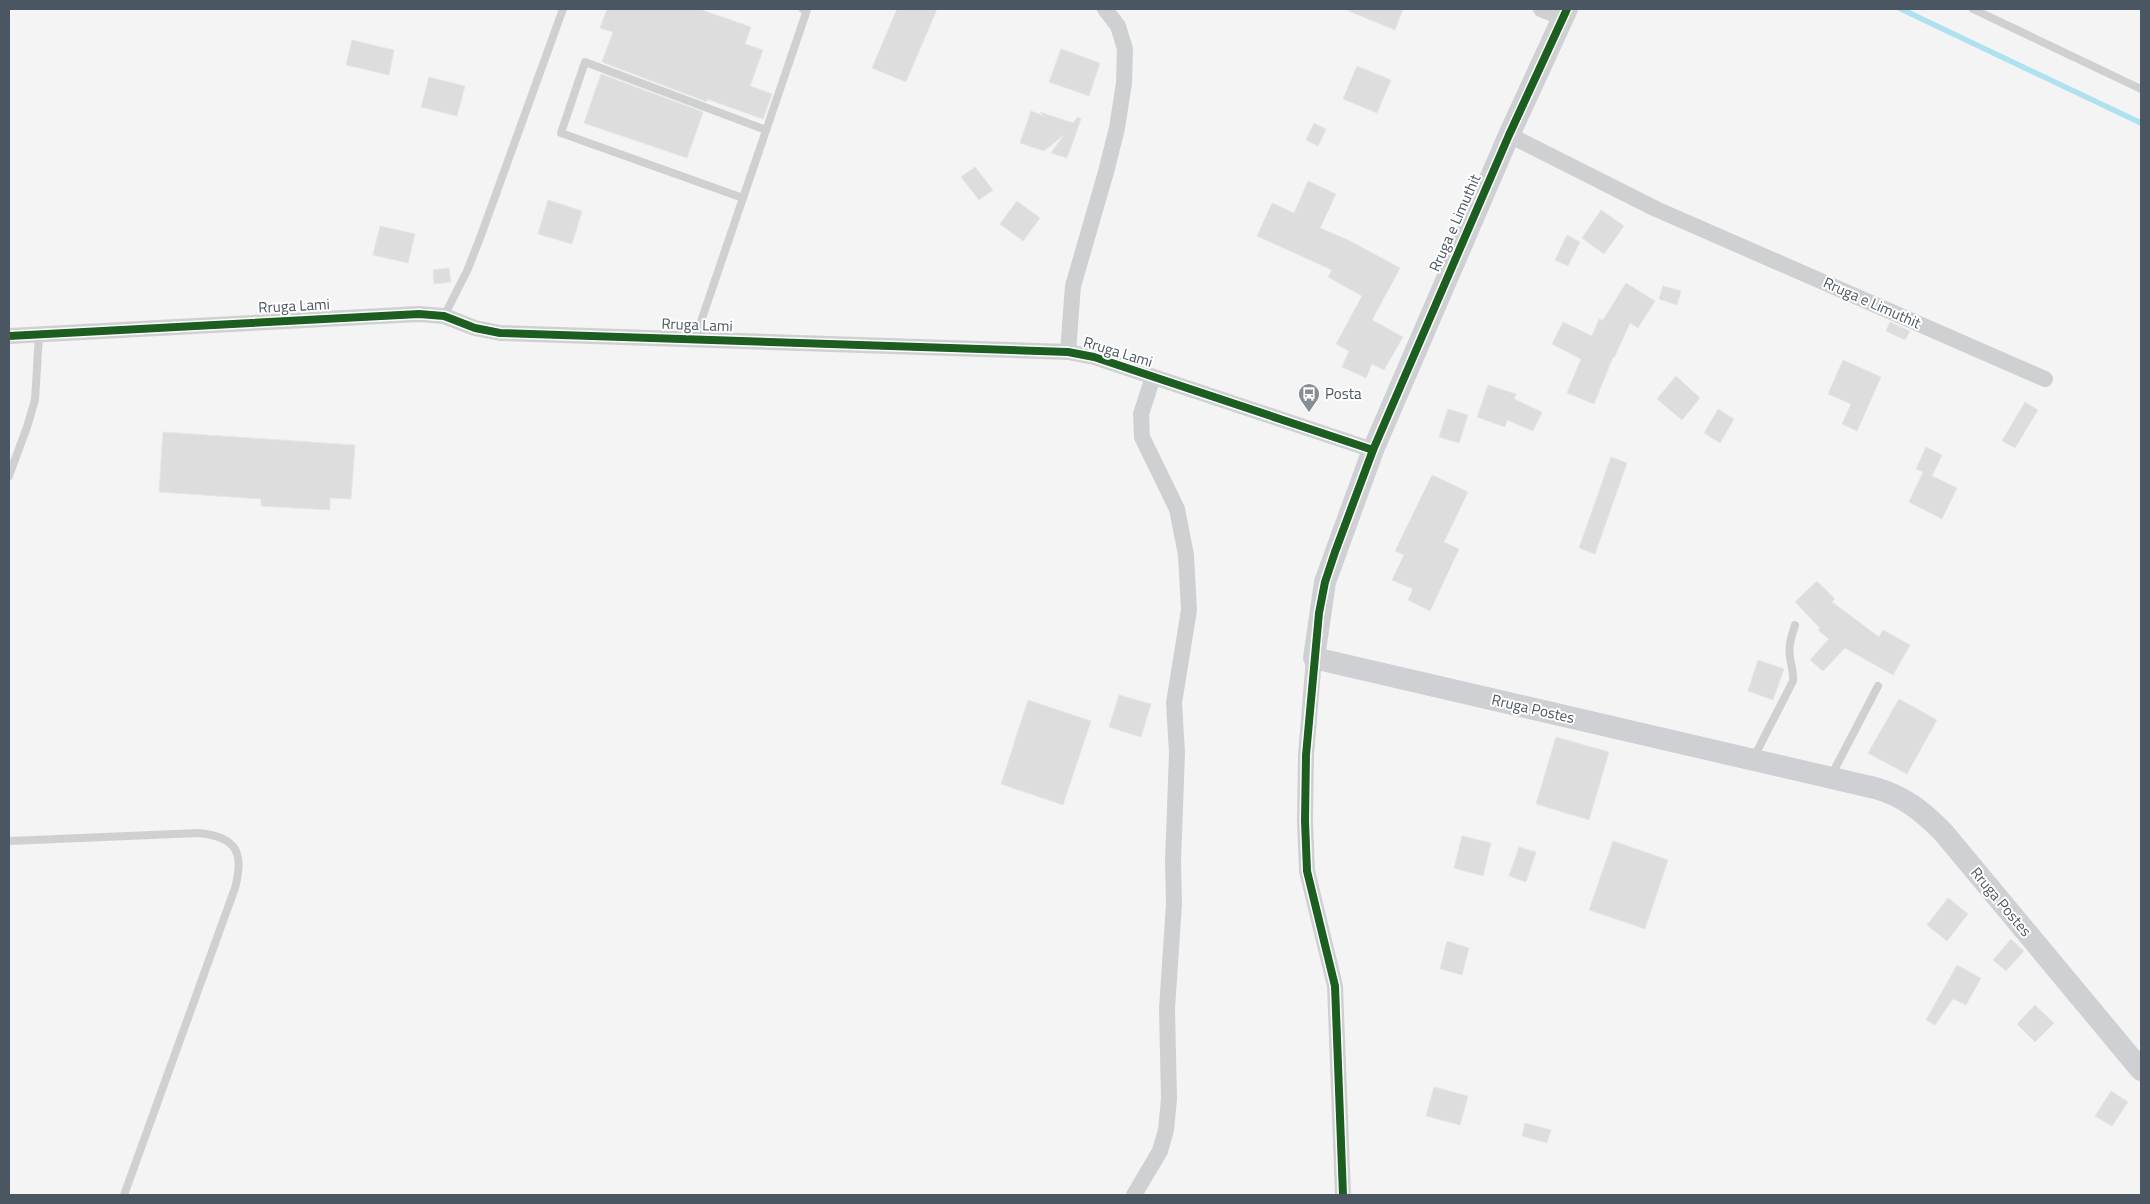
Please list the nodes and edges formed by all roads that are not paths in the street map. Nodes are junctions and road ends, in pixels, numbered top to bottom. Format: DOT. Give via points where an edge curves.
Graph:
graph roads {
  1 [pos="563,9"];
  2 [pos="803,9"];
  3 [pos="1105,9"];
  4 [pos="1541,9"];
  5 [pos="1973,9"];
  6 [pos="1565,14"];
  7 [pos="2141,89"];
  8 [pos="766,130"];
  9 [pos="1509,135"];
  10 [pos="743,198"];
  11 [pos="450,318"];
  12 [pos="39,335"];
  13 [pos="9,336"];
  14 [pos="695,339"];
  15 [pos="1068,352"];
  16 [pos="1153,377"];
  17 [pos="2045,380"];
  18 [pos="1372,450"];
  19 [pos="9,476"];
  20 [pos="1796,625"];
  21 [pos="1314,658"];
  22 [pos="1878,686"];
  23 [pos="1752,760"];
  24 [pos="1830,778"];
  25 [pos="9,841"];
  26 [pos="2141,1070"];
  27 [pos="124,1195"];
  28 [pos="1134,1195"];
  29 [pos="1343,1195"];
  1 -- 11 [label="lane"];
  2 -- 8 [label="lane" via="807,10"];
  3 -- 15 [label="street" via="1118,26 1125,49 1124,83 1106,172 1073,286"];
  4 -- 6 [label="street, Rruga e Limuthit"];
  5 -- 7 [label="lane"];
  6 -- 9 [label="street, Rruga e Limuthit"];
  8 -- 10 [label="lane"];
  8 -- 10 [label="lane" via="585,62 561,133"];
  9 -- 17 [label="street, Rruga e Limuthit" via="1656,209"];
  9 -- 18 [label="street, Rruga e Limuthit"];
  10 -- 14 [label="lane"];
  11 -- 12 [label="street, Rruga Lami" via="389,315"];
  11 -- 14 [label="street, Rruga Lami" via="474,328 500,332"];
  12 -- 13 [label="street, Rruga Lami"];
  12 -- 19 [label="lane" via="35,400"];
  14 -- 15 [label="street, Rruga Lami"];
  15 -- 16 [label="street, Rruga Lami" via="1094,357"];
  16 -- 18 [label="street, Rruga Lami"];
  16 -- 28 [label="street" via="1141,414 1142,436 1177,510 1186,555 1189,610 1174,703 1177,753 1174,904 1167,1009 1169,1099 1160,1150"];
  18 -- 21 [label="street, Rruga e Limuthit" via="1325,582"];
  20 -- 23 [label="lane" via="1789,644 1793,681"];
  21 -- 23 [label="street, Rruga Postes"];
  21 -- 29 [label="street" via="1304,821 1307,871 1335,986"];
  22 -- 24 [label="lane"];
  23 -- 24 [label="street, Rruga Postes"];
  24 -- 26 [label="street, Rruga Postes" via="1891,793 1925,814"];
  25 -- 27 [label="lane" via="214,834 235,848 240,858 235,888"];
}
